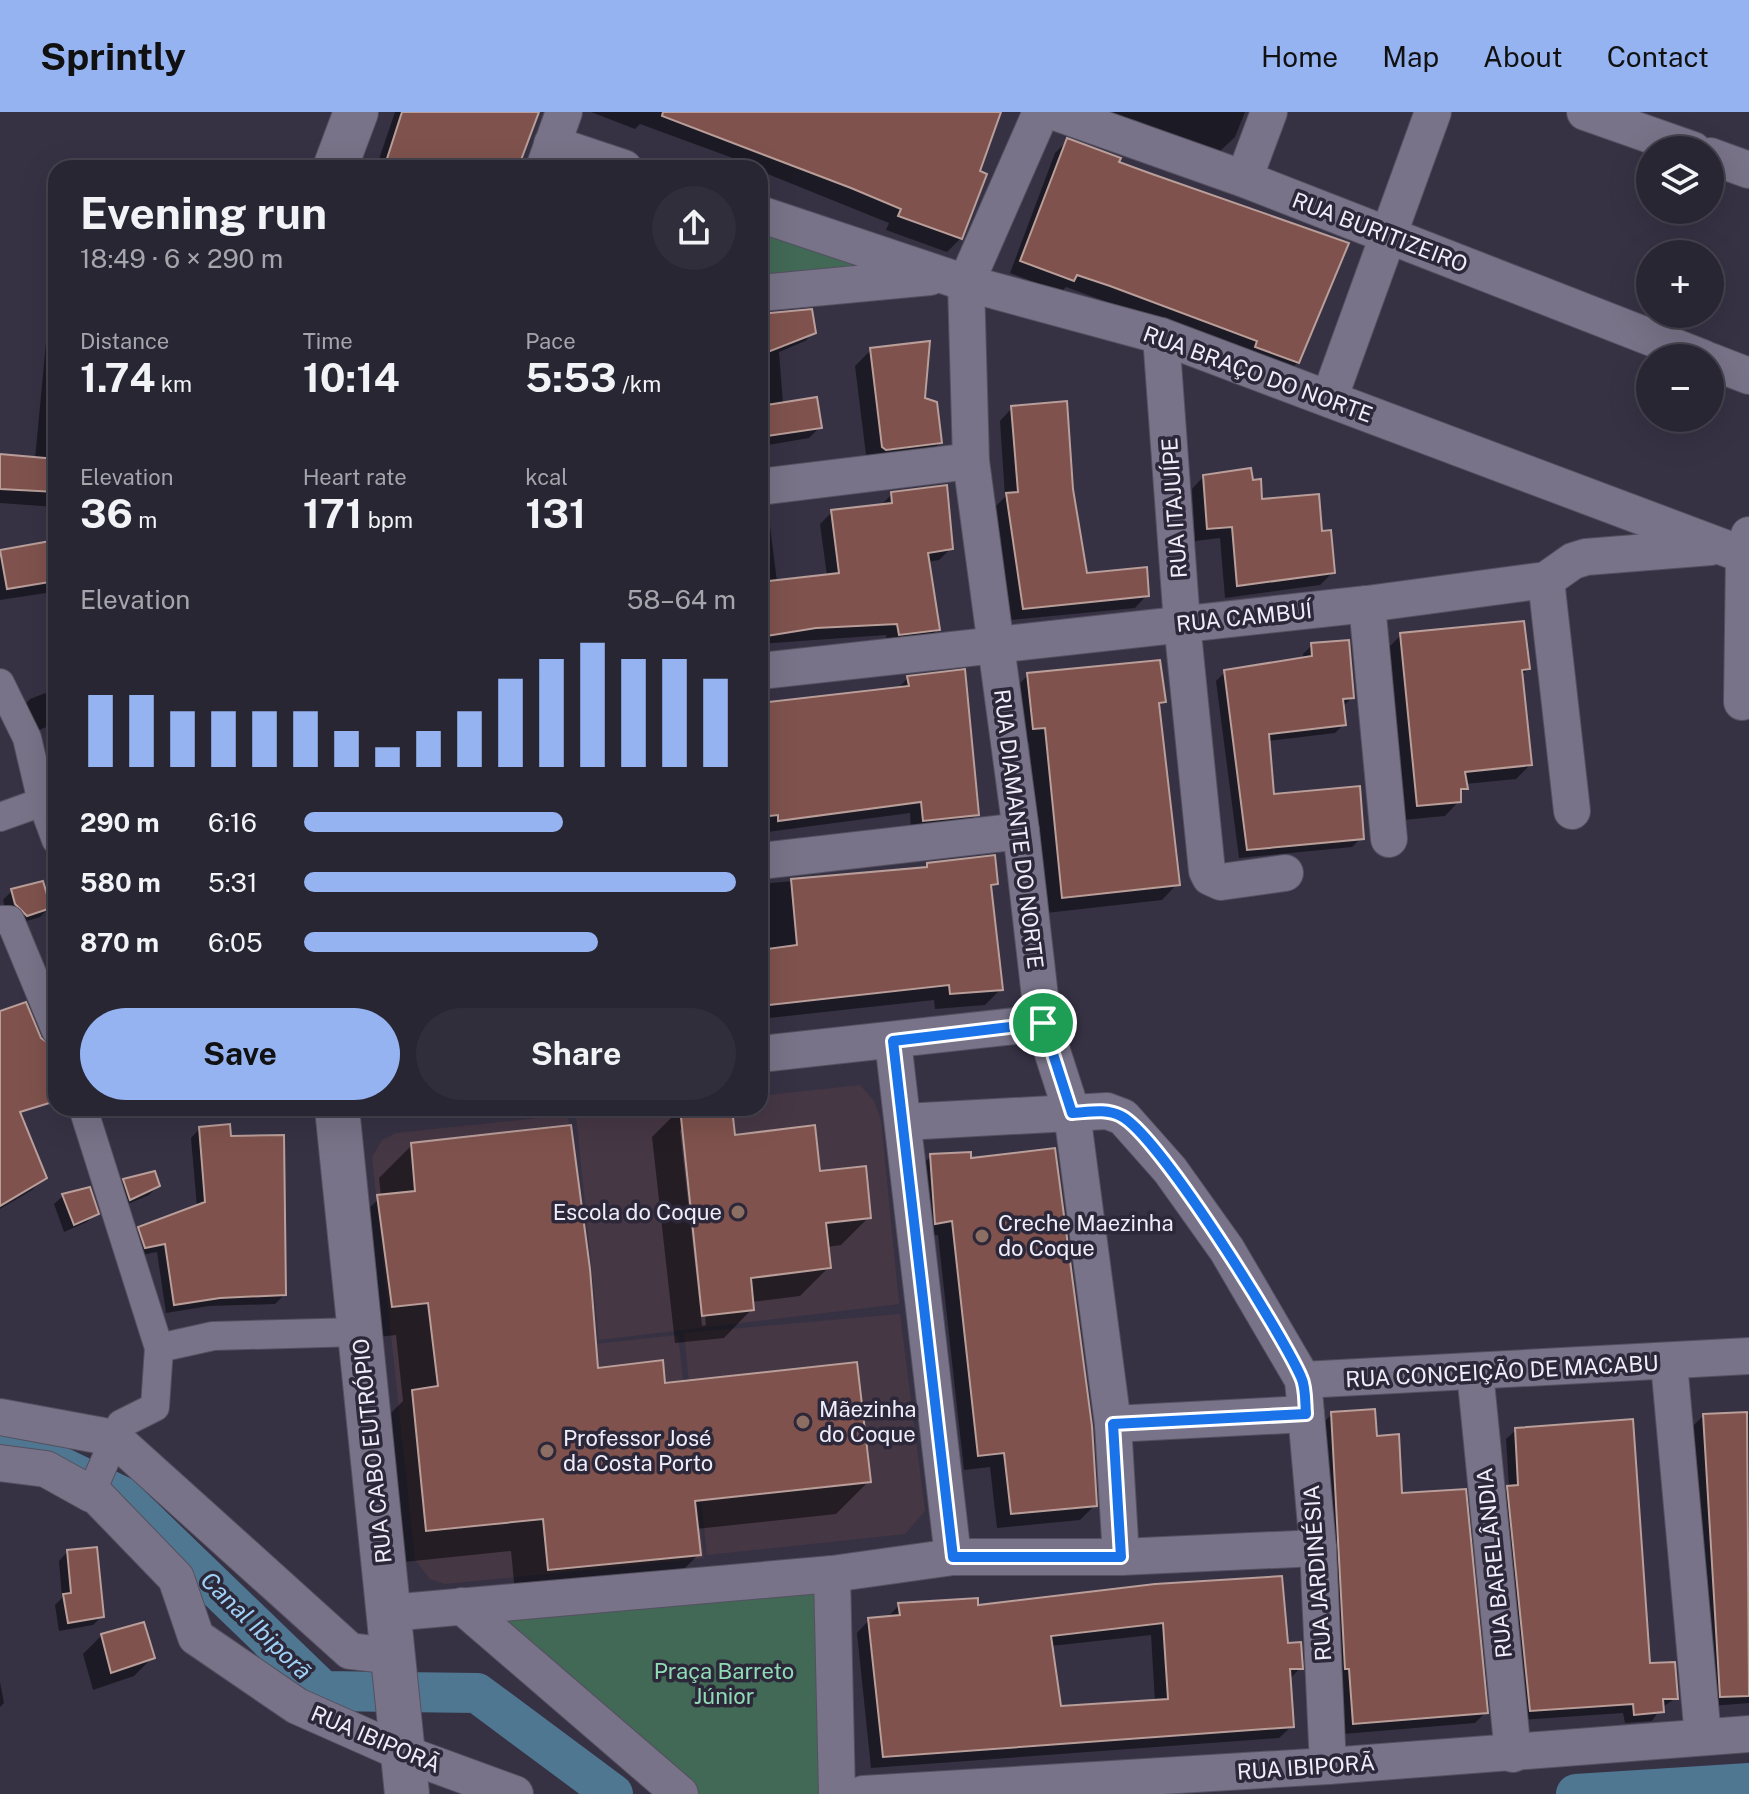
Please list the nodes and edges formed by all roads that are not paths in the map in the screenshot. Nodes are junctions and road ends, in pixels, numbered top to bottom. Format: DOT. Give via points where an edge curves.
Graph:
graph roads {
  1 [pos="356,112"];
  2 [pos="1041,112"];
  3 [pos="1055,112"];
  4 [pos="1269,112"];
  5 [pos="1433,112"];
  6 [pos="1585,112"];
  7 [pos="1653,136"];
  8 [pos="554,141"];
  9 [pos="338,160"];
  10 [pos="603,160"];
  11 [pos="1724,161"];
  12 [pos="1749,170"];
  13 [pos="1244,179"];
  14 [pos="768,217"];
  15 [pos="1389,235"];
  16 [pos="955,279"];
  17 [pos="768,292"];
  18 [pos="1161,336"];
  19 [pos="1667,344"];
  20 [pos="1724,366"];
  21 [pos="1749,376"];
  22 [pos="1329,399"];
  23 [pos="971,461"];
  24 [pos="768,486"];
  25 [pos="1741,548"];
  26 [pos="1546,580"];
  27 [pos="1367,604"];
  28 [pos="1182,623"];
  29 [pos="995,645"];
  30 [pos="768,670"];
  31 [pos="0,683"];
  32 [pos="1742,702"];
  33 [pos="42,802"];
  34 [pos="1572,811"];
  35 [pos="0,817"];
  36 [pos="48,818"];
  37 [pos="1021,831"];
  38 [pos="1389,839"];
  39 [pos="768,860"];
  40 [pos="1285,873"];
  41 [pos="0,920"];
  42 [pos="48,1012"];
  43 [pos="1043,1023"];
  44 [pos="893,1041"];
  45 [pos="768,1053"];
  46 [pos="1090,1112"];
  47 [pos="86,1116"];
  48 [pos="338,1116"];
  49 [pos="904,1122"];
  50 [pos="359,1332"];
  51 [pos="159,1348"];
  52 [pos="1749,1356"];
  53 [pos="1669,1363"];
  54 [pos="1475,1372"];
  55 [pos="1304,1397"];
  56 [pos="0,1417"];
  57 [pos="1113,1424"];
  58 [pos="110,1445"];
  59 [pos="0,1463"];
  60 [pos="92,1493"];
  61 [pos="1318,1548"];
  62 [pos="953,1557"];
  63 [pos="1121,1557"];
  64 [pos="832,1574"];
  65 [pos="462,1606"];
  66 [pos="389,1613"];
  67 [pos="392,1656"];
  68 [pos="1749,1734"];
  69 [pos="1703,1737"];
  70 [pos="1513,1754"];
  71 [pos="404,1765"];
  72 [pos="1328,1766"];
  73 [pos="515,1794"];
  74 [pos="680,1794"];
  75 [pos="837,1794"];
  76 [pos="863,1794"];
  1 -- 9 [label="street"];
  2 -- 16 [label="street, RUA DIAMANTE DO NORTE"];
  3 -- 13 [label="street, RUA BURITIZEIRO"];
  4 -- 13 [label="street"];
  5 -- 15 [label="street"];
  6 -- 7 [label="street"];
  8 -- 10 [label="street"];
  11 -- 12 [label="street"];
  13 -- 15 [label="street, RUA BURITIZEIRO"];
  14 -- 16 [label="street, RUA BRAÇO DO NORTE"];
  15 -- 19 [label="street, RUA BURITIZEIRO"];
  15 -- 22 [label="street"];
  16 -- 17 [label="street"];
  16 -- 18 [label="street, RUA BRAÇO DO NORTE"];
  16 -- 23 [label="street, RUA DIAMANTE DO NORTE"];
  18 -- 22 [label="street, RUA BRAÇO DO NORTE"];
  18 -- 28 [label="street, RUA ITAJUÍPE"];
  20 -- 21 [label="street"];
  22 -- 25 [label="street, RUA BRAÇO DO NORTE"];
  23 -- 24 [label="street"];
  23 -- 29 [label="street, RUA DIAMANTE DO NORTE"];
  25 -- 26 [label="street, RUA CAMBUÍ" via="1586,557"];
  25 -- 32 [label="street"];
  26 -- 27 [label="street, RUA CAMBUÍ"];
  26 -- 34 [label="street"];
  27 -- 28 [label="street, RUA CAMBUÍ"];
  27 -- 38 [label="street"];
  28 -- 29 [label="street, RUA CAMBUÍ"];
  28 -- 40 [label="street, RUA ITAJUÍPE" via="1207,871 1221,882"];
  29 -- 30 [label="street, RUA CAMBUÍ"];
  29 -- 37 [label="street, RUA DIAMANTE DO NORTE"];
  31 -- 33 [label="street" via="27,738"];
  33 -- 35 [label="street"];
  33 -- 36 [label="street"];
  37 -- 39 [label="street"];
  37 -- 43 [label="street, RUA DIAMANTE DO NORTE"];
  41 -- 42 [label="street" via="10,920"];
  43 -- 44 [label="street"];
  43 -- 46 [label="street, RUA DIAMANTE DO NORTE"];
  44 -- 45 [label="street"];
  44 -- 49 [label="street"];
  46 -- 49 [label="street"];
  46 -- 55 [label="street" via="1123,1117 1170,1170 1227,1250"];
  46 -- 57 [label="street, RUA DIAMANTE DO NORTE"];
  47 -- 51 [label="street"];
  48 -- 50 [label="street, RUA CABO EUTRÓPIO"];
  49 -- 62 [label="street"];
  50 -- 51 [label="street" via="213,1336"];
  50 -- 66 [label="street, RUA CABO EUTRÓPIO"];
  51 -- 58 [label="street" via="155,1407 121,1424"];
  52 -- 53 [label="street, RUA CONCEIÇÃO DE MACABU"];
  53 -- 54 [label="street, RUA CONCEIÇÃO DE MACABU"];
  53 -- 69 [label="street"];
  54 -- 55 [label="street, RUA CONCEIÇÃO DE MACABU"];
  54 -- 70 [label="street, RUA BARELÂNDIA"];
  55 -- 57 [label="street, RUA CONCEIÇÃO DE MACABU"];
  55 -- 61 [label="street, RUA JARDINÉSIA"];
  56 -- 58 [label="street"];
  57 -- 63 [label="street, RUA DIAMANTE DO NORTE"];
  58 -- 60 [label="street"];
  58 -- 67 [label="street" via="350,1651"];
  59 -- 60 [label="street, RUA IBIPORÃ" via="46,1469"];
  60 -- 71 [label="street, RUA IBIPORÃ" via="176,1578 196,1637 297,1706"];
  61 -- 63 [label="street"];
  61 -- 72 [label="street, RUA JARDINÉSIA"];
  62 -- 63 [label="street"];
  62 -- 64 [label="street"];
  64 -- 65 [label="street"];
  64 -- 75 [label="street"];
  65 -- 66 [label="street"];
  65 -- 74 [label="street"];
  66 -- 67 [label="street, RUA CABO EUTRÓPIO"];
  67 -- 71 [label="street, RUA CABO EUTRÓPIO"];
  68 -- 69 [label="street, RUA IBIPORÃ"];
  69 -- 70 [label="street, RUA IBIPORÃ"];
  70 -- 72 [label="street, RUA IBIPORÃ"];
  71 -- 73 [label="street, RUA IBIPORÃ"];
  72 -- 76 [label="street, RUA IBIPORÃ"];
}
